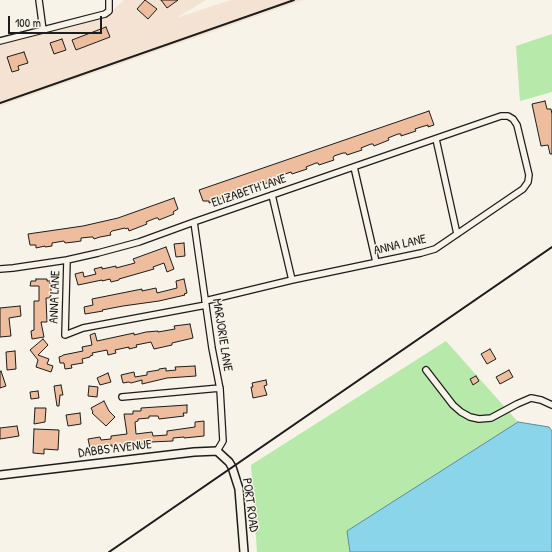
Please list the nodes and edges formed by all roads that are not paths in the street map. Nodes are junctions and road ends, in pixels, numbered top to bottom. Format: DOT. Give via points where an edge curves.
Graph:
graph roads {
  1 [pos="39,0"];
  2 [pos="109,0"];
  3 [pos="43,30"];
  4 [pos="0,41"];
  5 [pos="501,116"];
  6 [pos="436,139"];
  7 [pos="354,167"];
  8 [pos="272,195"];
  9 [pos="194,222"];
  10 [pos="457,234"];
  11 [pos="67,260"];
  12 [pos="376,262"];
  13 [pos="0,269"];
  14 [pos="292,280"];
  15 [pos="206,303"];
  16 [pos="426,370"];
  17 [pos="220,388"];
  18 [pos="122,398"];
  19 [pos="552,405"];
  20 [pos="217,451"];
  21 [pos="0,475"];
  22 [pos="244,552"];
  1 -- 3 [label="street"];
  2 -- 3 [label="street" via="109,11 105,14"];
  3 -- 4 [label="street"];
  5 -- 6 [label="street, ELIZABETH LANE"];
  5 -- 10 [label="street, ANNA LANE" via="508,116 517,125 529,174 528,182"];
  6 -- 7 [label="street, ELIZABETH LANE"];
  6 -- 10 [label="street"];
  7 -- 8 [label="street, ELIZABETH LANE"];
  7 -- 12 [label="street"];
  8 -- 9 [label="street, ELIZABETH LANE"];
  8 -- 14 [label="street"];
  9 -- 11 [label="street, ELIZABETH LANE" via="139,242"];
  9 -- 15 [label="street, MARJORIE LANE"];
  10 -- 12 [label="street, ANNA LANE" via="435,249"];
  11 -- 13 [label="street, ELIZABETH LANE"];
  11 -- 15 [label="street, ANNA LANE" via="65,335 86,328"];
  12 -- 14 [label="street, ANNA LANE"];
  14 -- 15 [label="street, ANNA LANE"];
  15 -- 17 [label="street, MARJORIE LANE"];
  16 -- 19 [label="street" via="453,405 470,417 491,418 531,398"];
  17 -- 18 [label="street"];
  17 -- 20 [label="street, MARJORIE LANE" via="223,441"];
  20 -- 21 [label="street, DABBS AVENUE"];
  20 -- 22 [label="street, PORT ROAD" via="232,467 239,489"];
}
